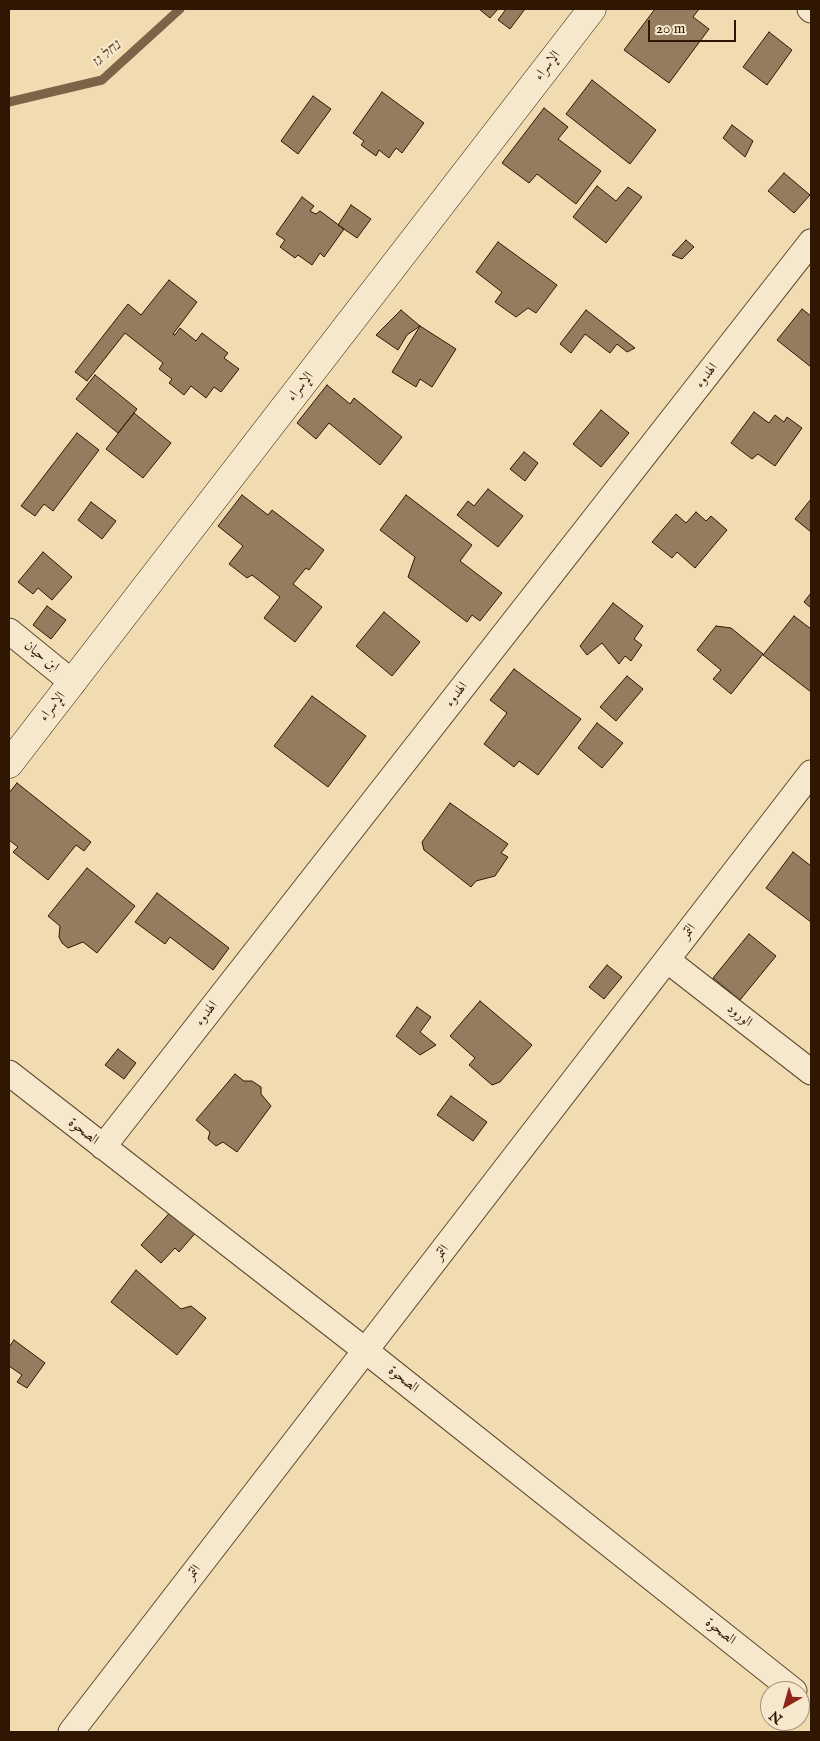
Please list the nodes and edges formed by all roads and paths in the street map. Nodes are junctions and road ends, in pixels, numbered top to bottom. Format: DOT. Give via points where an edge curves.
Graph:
graph roads {
  1 [pos="592,9"];
  2 [pos="811,242"];
  3 [pos="9,632"];
  4 [pos="73,683"];
  5 [pos="9,764"];
  6 [pos="811,773"];
  7 [pos="667,960"];
  8 [pos="811,1072"];
  9 [pos="9,1073"];
  10 [pos="103,1147"];
  11 [pos="366,1351"];
  12 [pos="781,1681"];
  13 [pos="72,1732"];
  1 -- 4 [label="street, الإسراء"];
  2 -- 10 [label="street, الهدوء"];
  3 -- 4 [label="street, ابن حيان"];
  4 -- 5 [label="street, الإسراء"];
  6 -- 7 [label="street, التمر"];
  7 -- 8 [label="street, الورود"];
  7 -- 11 [label="street, التمر"];
  9 -- 10 [label="street, الصحوة"];
  10 -- 11 [label="street, الصحوة"];
  11 -- 12 [label="street, الصحوة"];
  11 -- 13 [label="street, التمر"];
}
